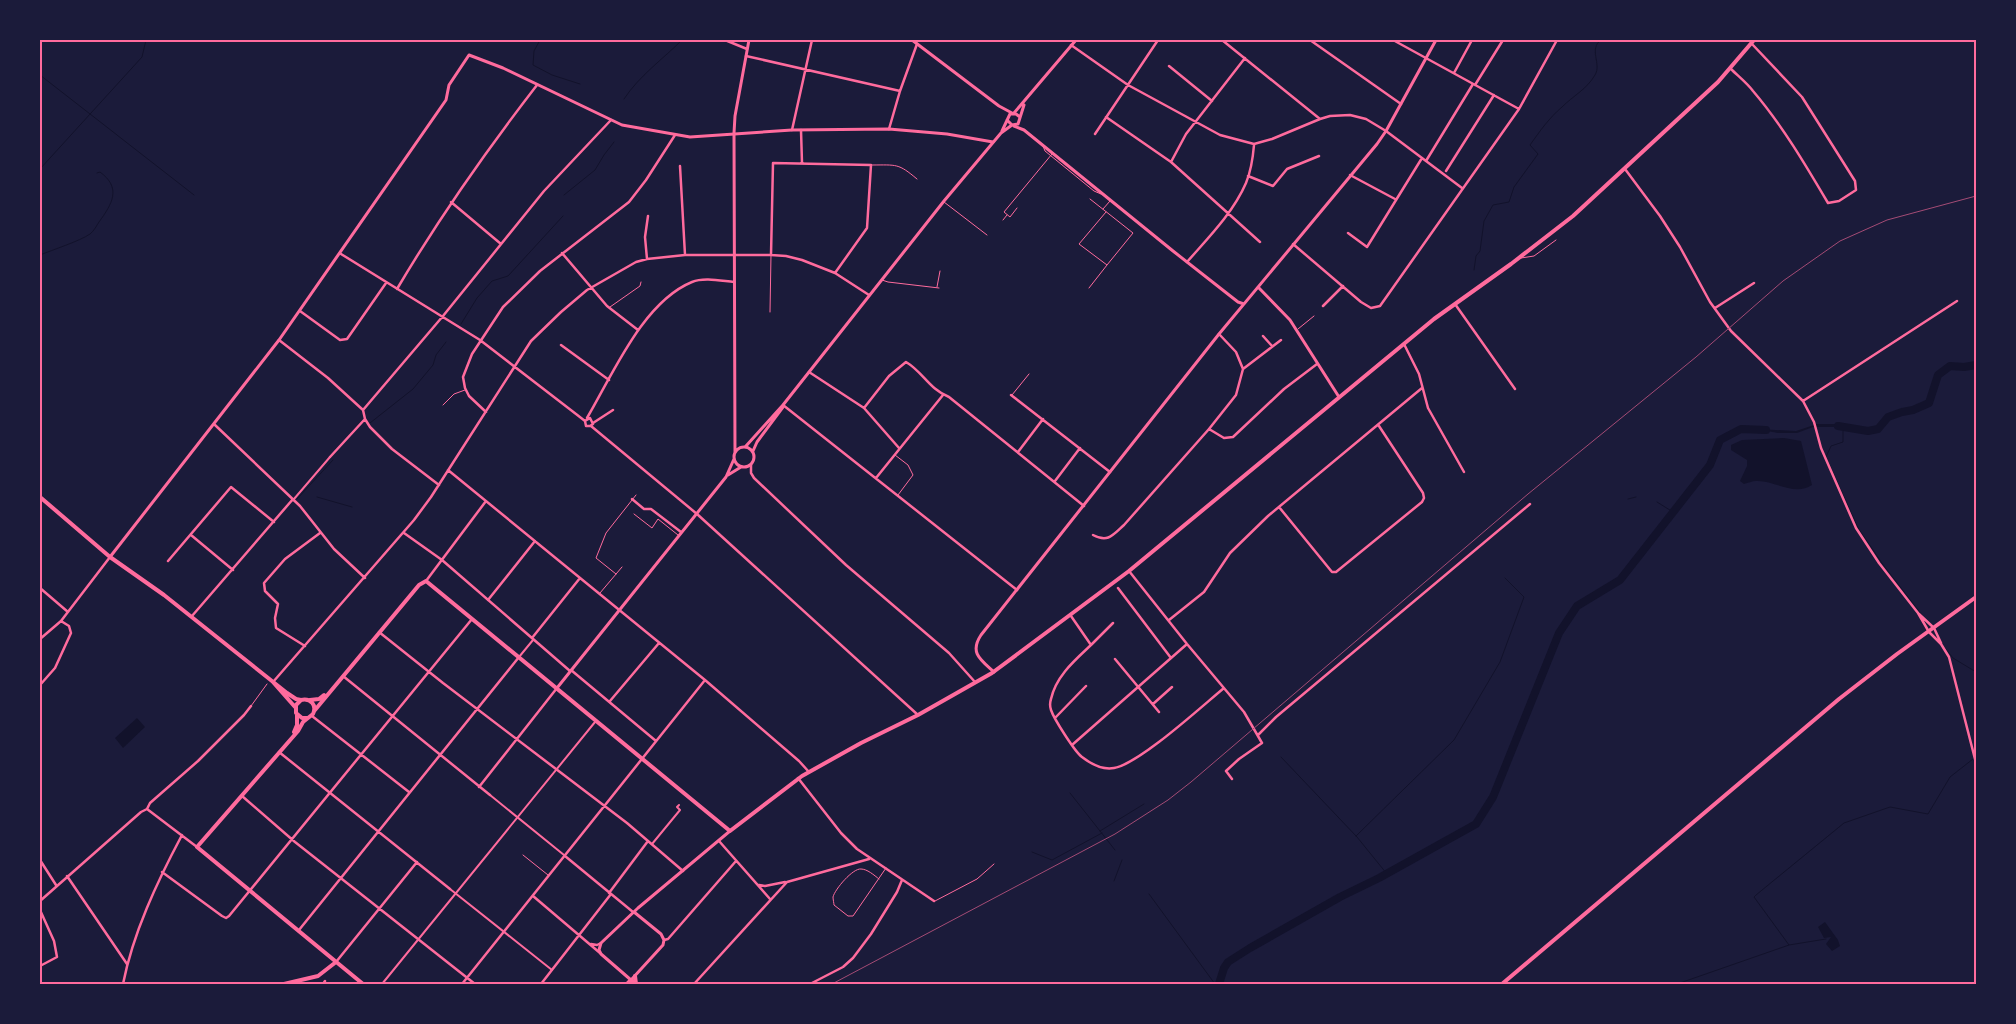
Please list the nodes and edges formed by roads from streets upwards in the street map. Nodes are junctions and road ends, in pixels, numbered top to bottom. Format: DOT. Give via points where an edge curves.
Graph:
graph roads {
  1 [pos="725,40"];
  2 [pos="749,40"];
  3 [pos="812,40"];
  4 [pos="912,40"];
  5 [pos="1076,40"];
  6 [pos="1158,40"];
  7 [pos="1222,40"];
  8 [pos="1310,40"];
  9 [pos="1393,40"];
  10 [pos="1436,40"];
  11 [pos="1472,40"];
  12 [pos="1503,40"];
  13 [pos="1557,40"];
  14 [pos="1753,42"];
  15 [pos="916,44"];
  16 [pos="1071,46"];
  17 [pos="747,49"];
  18 [pos="746,56"];
  19 [pos="1426,57"];
  20 [pos="1245,58"];
  21 [pos="1169,66"];
  22 [pos="806,69"];
  23 [pos="1731,69"];
  24 [pos="1454,73"];
  25 [pos="1474,84"];
  26 [pos="537,85"];
  27 [pos="1128,85"];
  28 [pos="900,91"];
  29 [pos="1494,95"];
  30 [pos="1212,101"];
  31 [pos="1024,102"];
  32 [pos="1401,104"];
  33 [pos="999,106"];
  34 [pos="1519,109"];
  35 [pos="1013,113"];
  36 [pos="1106,117"];
  37 [pos="1007,118"];
  38 [pos="1020,119"];
  39 [pos="1320,119"];
  40 [pos="611,120"];
  41 [pos="1194,122"];
  42 [pos="1013,126"];
  43 [pos="889,129"];
  44 [pos="792,130"];
  45 [pos="801,130"];
  46 [pos="1024,130"];
  47 [pos="1386,130"];
  48 [pos="734,133"];
  49 [pos="1001,133"];
  50 [pos="1095,134"];
  51 [pos="675,135"];
  52 [pos="993,142"];
  53 [pos="1254,144"];
  54 [pos="1319,156"];
  55 [pos="1422,158"];
  56 [pos="1426,161"];
  57 [pos="1171,162"];
  58 [pos="802,163"];
  59 [pos="680,166"];
  60 [pos="1625,169"];
  61 [pos="1446,171"];
  62 [pos="1350,175"];
  63 [pos="1248,176"];
  64 [pos="1462,188"];
  65 [pos="1395,199"];
  66 [pos="451,202"];
  67 [pos="1228,214"];
  68 [pos="648,216"];
  69 [pos="1348,233"];
  70 [pos="1260,242"];
  71 [pos="501,244"];
  72 [pos="1293,244"];
  73 [pos="562,253"];
  74 [pos="341,254"];
  75 [pos="734,254"];
  76 [pos="685,255"];
  77 [pos="771,255"];
  78 [pos="647,259"];
  79 [pos="1188,262"];
  80 [pos="835,273"];
  81 [pos="734,282"];
  82 [pos="386,283"];
  83 [pos="1754,283"];
  84 [pos="1344,286"];
  85 [pos="1258,287"];
  86 [pos="591,288"];
  87 [pos="396,289"];
  88 [pos="869,295"];
  89 [pos="1957,301"];
  90 [pos="1454,303"];
  91 [pos="1244,304"];
  92 [pos="1324,306"];
  93 [pos="1715,308"];
  94 [pos="300,311"];
  95 [pos="443,316"];
  96 [pos="638,331"];
  97 [pos="1219,334"];
  98 [pos="1263,336"];
  99 [pos="279,340"];
  100 [pos="480,340"];
  101 [pos="1280,340"];
  102 [pos="1404,343"];
  103 [pos="561,345"];
  104 [pos="1272,346"];
  105 [pos="1317,364"];
  106 [pos="515,366"];
  107 [pos="1243,369"];
  108 [pos="809,372"];
  109 [pos="609,380"];
  110 [pos="1422,388"];
  111 [pos="1515,389"];
  112 [pos="943,395"];
  113 [pos="1011,395"];
  114 [pos="1339,397"];
  115 [pos="1803,401"];
  116 [pos="783,405"];
  117 [pos="864,408"];
  118 [pos="363,410"];
  119 [pos="614,410"];
  120 [pos="486,412"];
  121 [pos="1043,419"];
  122 [pos="365,420"];
  123 [pos="586,420"];
  124 [pos="592,424"];
  125 [pos="215,425"];
  126 [pos="1379,425"];
  127 [pos="1210,429"];
  128 [pos="736,437"];
  129 [pos="745,446"];
  130 [pos="899,448"];
  131 [pos="1080,448"];
  132 [pos="735,452"];
  133 [pos="753,452"];
  134 [pos="1018,452"];
  135 [pos="330,457"];
  136 [pos="734,459"];
  137 [pos="751,465"];
  138 [pos="741,466"];
  139 [pos="448,470"];
  140 [pos="1111,472"];
  141 [pos="1464,472"];
  142 [pos="726,477"];
  143 [pos="876,478"];
  144 [pos="1055,481"];
  145 [pos="439,485"];
  146 [pos="40,497"];
  147 [pos="632,500"];
  148 [pos="295,501"];
  149 [pos="486,501"];
  150 [pos="1530,504"];
  151 [pos="1084,506"];
  152 [pos="1279,507"];
  153 [pos="697,514"];
  154 [pos="274,522"];
  155 [pos="320,533"];
  156 [pos="404,533"];
  157 [pos="680,534"];
  158 [pos="191,535"];
  159 [pos="1093,535"];
  160 [pos="535,541"];
  161 [pos="110,557"];
  162 [pos="442,560"];
  163 [pos="168,561"];
  164 [pos="233,570"];
  165 [pos="1130,571"];
  166 [pos="365,578"];
  167 [pos="580,578"];
  168 [pos="426,581"];
  169 [pos="1118,588"];
  170 [pos="40,589"];
  171 [pos="1017,590"];
  172 [pos="1976,598"];
  173 [pos="488,600"];
  174 [pos="619,610"];
  175 [pos="68,612"];
  176 [pos="1918,613"];
  177 [pos="192,616"];
  178 [pos="1071,616"];
  179 [pos="473,618"];
  180 [pos="61,620"];
  181 [pos="1169,620"];
  182 [pos="1113,623"];
  183 [pos="1934,628"];
  184 [pos="379,632"];
  185 [pos="1928,632"];
  186 [pos="533,639"];
  187 [pos="40,640"];
  188 [pos="659,643"];
  189 [pos="1187,644"];
  190 [pos="1941,644"];
  191 [pos="1091,645"];
  192 [pos="304,646"];
  193 [pos="519,657"];
  194 [pos="1171,658"];
  195 [pos="1114,659"];
  196 [pos="570,671"];
  197 [pos="429,672"];
  198 [pos="993,673"];
  199 [pos="343,676"];
  200 [pos="705,680"];
  201 [pos="274,682"];
  202 [pos="975,684"];
  203 [pos="40,685"];
  204 [pos="1086,686"];
  205 [pos="1139,687"];
  206 [pos="1172,687"];
  207 [pos="557,688"];
  208 [pos="1224,688"];
  209 [pos="328,692"];
  210 [pos="301,700"];
  211 [pos="310,700"];
  212 [pos="610,701"];
  213 [pos="1153,704"];
  214 [pos="250,706"];
  215 [pos="295,708"];
  216 [pos="476,709"];
  217 [pos="315,710"];
  218 [pos="1159,712"];
  219 [pos="297,715"];
  220 [pos="918,715"];
  221 [pos="310,717"];
  222 [pos="392,717"];
  223 [pos="1055,718"];
  224 [pos="596,720"];
  225 [pos="1258,735"];
  226 [pos="293,736"];
  227 [pos="516,739"];
  228 [pos="656,741"];
  229 [pos="1072,745"];
  230 [pos="279,752"];
  231 [pos="362,754"];
  232 [pos="439,756"];
  233 [pos="642,758"];
  234 [pos="1976,763"];
  235 [pos="555,769"];
  236 [pos="809,772"];
  237 [pos="798,778"];
  238 [pos="1232,779"];
  239 [pos="479,787"];
  240 [pos="330,793"];
  241 [pos="409,793"];
  242 [pos="242,796"];
  243 [pos="490,796"];
  244 [pos="679,805"];
  245 [pos="603,806"];
  246 [pos="147,809"];
  247 [pos="518,818"];
  248 [pos="379,831"];
  249 [pos="730,831"];
  250 [pos="182,835"];
  251 [pos="292,839"];
  252 [pos="718,841"];
  253 [pos="650,842"];
  254 [pos="197,847"];
  255 [pos="565,856"];
  256 [pos="869,859"];
  257 [pos="40,860"];
  258 [pos="736,861"];
  259 [pos="417,862"];
  260 [pos="682,871"];
  261 [pos="162,872"];
  262 [pos="67,876"];
  263 [pos="341,878"];
  264 [pos="902,879"];
  265 [pos="786,882"];
  266 [pos="757,884"];
  267 [pos="56,885"];
  268 [pos="450,889"];
  269 [pos="250,890"];
  270 [pos="610,893"];
  271 [pos="455,894"];
  272 [pos="532,896"];
  273 [pos="770,899"];
  274 [pos="40,900"];
  275 [pos="934,901"];
  276 [pos="642,906"];
  277 [pos="380,909"];
  278 [pos="40,910"];
  279 [pos="634,912"];
  280 [pos="641,917"];
  281 [pos="299,930"];
  282 [pos="503,932"];
  283 [pos="579,934"];
  284 [pos="419,939"];
  285 [pos="664,940"];
  286 [pos="601,943"];
  287 [pos="589,944"];
  288 [pos="601,954"];
  289 [pos="336,962"];
  290 [pos="127,964"];
  291 [pos="40,966"];
  292 [pos="552,970"];
  293 [pos="635,976"];
  294 [pos="467,978"];
  295 [pos="306,982"];
  296 [pos="629,982"];
  297 [pos="123,984"];
  298 [pos="284,984"];
  299 [pos="363,984"];
  300 [pos="382,984"];
  301 [pos="462,984"];
  302 [pos="475,984"];
  303 [pos="541,984"];
  304 [pos="636,984"];
  305 [pos="694,984"];
  306 [pos="810,984"];
  307 [pos="1502,984"];
  1 -- 17 [label="street"];
  2 -- 17 [label="street"];
  3 -- 22 [label="street"];
  4 -- 15 [label="street"];
  5 -- 16 [label="street"];
  6 -- 27 [label="street"];
  7 -- 20 [label="street"];
  8 -- 32 [label="street"];
  9 -- 19 [label="street"];
  10 -- 19 [label="street"];
  11 -- 24 [label="street"];
  12 -- 25 [label="street"];
  13 -- 34 [label="street"];
  14 -- 23 [label="main road"];
  14 -- 23 [label="street" via="1802,97 1855,181 1856,190 1838,202 1828,203 1780,126 1752,89"];
  15 -- 28 [label="street"];
  15 -- 33 [label="street"];
  16 -- 27 [label="street"];
  16 -- 31 [label="street"];
  17 -- 18 [label="street"];
  18 -- 22 [label="street"];
  18 -- 48 [label="street"];
  19 -- 24 [label="street"];
  19 -- 32 [label="street"];
  20 -- 30 [label="street"];
  20 -- 39 [label="street"];
  21 -- 30 [label="street"];
  22 -- 28 [label="street"];
  22 -- 44 [label="street"];
  23 -- 60 [label="main road"];
  24 -- 25 [label="street"];
  25 -- 29 [label="street"];
  25 -- 56 [label="street"];
  26 -- 40 [label="street"];
  26 -- 66 [label="street"];
  26 -- 74 [label="street" via="469,55 449,85 446,100"];
  27 -- 36 [label="street"];
  27 -- 41 [label="street"];
  28 -- 43 [label="street"];
  29 -- 34 [label="street"];
  29 -- 61 [label="street"];
  30 -- 41 [label="street"];
  31 -- 35 [label="street"];
  31 -- 38 [label="street"];
  32 -- 47 [label="street"];
  33 -- 35 [label="street"];
  33 -- 37 [label="street"];
  34 -- 64 [label="street"];
  35 -- 37 [label="street"];
  35 -- 38 [label="street"];
  36 -- 50 [label="street"];
  36 -- 57 [label="street"];
  37 -- 42 [label="street"];
  37 -- 49 [label="street"];
  38 -- 42 [label="street"];
  38 -- 46 [label="street"];
  39 -- 47 [label="street" via="1350,115"];
  39 -- 53 [label="street"];
  40 -- 51 [label="street"];
  40 -- 71 [label="street" via="544,191"];
  41 -- 53 [label="street" via="1220,135"];
  41 -- 57 [label="street"];
  42 -- 46 [label="street"];
  42 -- 49 [label="street"];
  43 -- 45 [label="street"];
  43 -- 52 [label="street"];
  44 -- 45 [label="street"];
  44 -- 48 [label="street"];
  45 -- 58 [label="street"];
  46 -- 79 [label="street"];
  47 -- 55 [label="street"];
  47 -- 62 [label="street"];
  48 -- 51 [label="street" via="690,137"];
  48 -- 75 [label="street"];
  49 -- 52 [label="street"];
  51 -- 73 [label="street" via="629,202"];
  52 -- 88 [label="street"];
  53 -- 63 [label="street"];
  54 -- 63 [label="street" via="1287,169 1273,186"];
  55 -- 56 [label="street"];
  55 -- 65 [label="street"];
  56 -- 64 [label="street"];
  57 -- 67 [label="street"];
  58 -- 77 [label="street" via="773,163"];
  58 -- 80 [label="street" via="871,165 867,228"];
  59 -- 76 [label="street"];
  60 -- 90 [label="main road" via="1520,258"];
  60 -- 93 [label="street" via="1674,237"];
  62 -- 65 [label="street"];
  62 -- 72 [label="street"];
  63 -- 67 [label="street" via="1240,197"];
  64 -- 84 [label="street" via="1380,306 1370,308"];
  65 -- 69 [label="street" via="1367,247"];
  66 -- 71 [label="street"];
  66 -- 87 [label="street"];
  67 -- 70 [label="street"];
  67 -- 79 [label="street"];
  68 -- 78 [label="street" via="645,237"];
  71 -- 95 [label="street"];
  72 -- 84 [label="street"];
  72 -- 85 [label="street"];
  73 -- 86 [label="street"];
  73 -- 100 [label="street" via="503,307"];
  74 -- 82 [label="street"];
  74 -- 94 [label="street"];
  75 -- 76 [label="street"];
  75 -- 77 [label="street"];
  75 -- 81 [label="street"];
  76 -- 78 [label="street"];
  77 -- 80 [label="street" via="802,260"];
  78 -- 86 [label="street"];
  79 -- 91 [label="street"];
  80 -- 88 [label="street"];
  81 -- 96 [label="street" via="694,281 661,302"];
  81 -- 128 [label="street"];
  82 -- 87 [label="street"];
  82 -- 94 [label="street" via="347,339 340,340"];
  83 -- 93 [label="street"];
  84 -- 92 [label="street"];
  85 -- 91 [label="street"];
  85 -- 105 [label="street" via="1297,329"];
  86 -- 96 [label="street" via="609,308"];
  86 -- 106 [label="street" via="545,326"];
  87 -- 95 [label="street"];
  88 -- 108 [label="street"];
  89 -- 115 [label="street"];
  90 -- 102 [label="main road"];
  90 -- 111 [label="street"];
  91 -- 97 [label="street"];
  93 -- 115 [label="street" via="1731,331"];
  94 -- 99 [label="street"];
  95 -- 100 [label="street"];
  95 -- 118 [label="street"];
  96 -- 109 [label="street"];
  97 -- 107 [label="street" via="1236,352"];
  97 -- 140 [label="street"];
  98 -- 104 [label="street"];
  99 -- 118 [label="street"];
  99 -- 125 [label="street"];
  100 -- 106 [label="street"];
  100 -- 120 [label="street" via="463,377 469,396"];
  101 -- 104 [label="street"];
  102 -- 110 [label="street"];
  102 -- 114 [label="main road"];
  103 -- 109 [label="street"];
  104 -- 107 [label="street"];
  105 -- 114 [label="street"];
  105 -- 127 [label="street" via="1284,389 1233,437 1224,438"];
  106 -- 120 [label="street"];
  106 -- 123 [label="street"];
  107 -- 127 [label="street" via="1236,395"];
  108 -- 116 [label="street"];
  108 -- 117 [label="street"];
  109 -- 123 [label="street"];
  110 -- 126 [label="street"];
  110 -- 141 [label="street" via="1428,408"];
  112 -- 117 [label="street" via="906,362"];
  112 -- 130 [label="street"];
  112 -- 134 [label="street"];
  113 -- 121 [label="street"];
  114 -- 165 [label="main road"];
  115 -- 176 [label="street" via="1856,528"];
  116 -- 129 [label="street"];
  116 -- 133 [label="street"];
  116 -- 143 [label="street"];
  117 -- 130 [label="street"];
  118 -- 122 [label="street"];
  119 -- 124 [label="street"];
  120 -- 139 [label="street"];
  121 -- 131 [label="street"];
  121 -- 134 [label="street"];
  122 -- 135 [label="street"];
  122 -- 145 [label="street" via="392,449"];
  123 -- 124 [label="street" via="591,419"];
  123 -- 124 [label="street" via="586,426"];
  124 -- 153 [label="street"];
  125 -- 148 [label="street"];
  125 -- 161 [label="street"];
  126 -- 152 [label="street"];
  126 -- 152 [label="street" via="1424,498 1336,572 1329,570"];
  127 -- 159 [label="street" via="1124,525 1109,538"];
  128 -- 129 [label="street"];
  128 -- 132 [label="street"];
  129 -- 132 [label="street"];
  129 -- 133 [label="street"];
  130 -- 143 [label="street"];
  131 -- 140 [label="street"];
  131 -- 144 [label="street"];
  132 -- 136 [label="street"];
  133 -- 137 [label="street"];
  134 -- 144 [label="street"];
  135 -- 148 [label="street"];
  136 -- 138 [label="street"];
  136 -- 142 [label="street"];
  137 -- 138 [label="street"];
  137 -- 202 [label="street" via="754,478 846,566 949,653"];
  138 -- 142 [label="street"];
  139 -- 145 [label="street"];
  139 -- 149 [label="street"];
  140 -- 151 [label="street"];
  142 -- 153 [label="street"];
  143 -- 171 [label="street"];
  144 -- 151 [label="street"];
  145 -- 156 [label="street"];
  146 -- 161 [label="main road"];
  147 -- 157 [label="street" via="644,509 651,509"];
  148 -- 154 [label="street"];
  148 -- 155 [label="street"];
  149 -- 160 [label="street"];
  149 -- 162 [label="street"];
  150 -- 225 [label="street"];
  151 -- 171 [label="street"];
  152 -- 181 [label="street" via="1230,553 1204,592"];
  153 -- 157 [label="street"];
  153 -- 220 [label="street"];
  154 -- 158 [label="street" via="231,487"];
  154 -- 164 [label="street"];
  155 -- 166 [label="street"];
  155 -- 192 [label="street" via="285,559 264,583 265,591 278,604 276,628"];
  156 -- 162 [label="street"];
  156 -- 166 [label="street"];
  157 -- 174 [label="street"];
  158 -- 163 [label="street"];
  158 -- 164 [label="street"];
  160 -- 167 [label="street"];
  160 -- 173 [label="street"];
  161 -- 175 [label="street"];
  161 -- 177 [label="main road"];
  162 -- 168 [label="street"];
  162 -- 173 [label="street"];
  164 -- 177 [label="street"];
  165 -- 178 [label="main road"];
  165 -- 181 [label="street"];
  166 -- 192 [label="street"];
  167 -- 174 [label="street"];
  167 -- 186 [label="street"];
  168 -- 179 [label="main road"];
  168 -- 184 [label="main road"];
  169 -- 194 [label="street"];
  170 -- 175 [label="street"];
  171 -- 198 [label="street" via="976,642 978,654"];
  172 -- 183 [label="main road"];
  173 -- 186 [label="street"];
  174 -- 188 [label="street"];
  174 -- 196 [label="street"];
  175 -- 180 [label="street"];
  176 -- 183 [label="street"];
  176 -- 185 [label="street"];
  177 -- 201 [label="main road"];
  178 -- 191 [label="street"];
  178 -- 198 [label="main road"];
  179 -- 193 [label="main road"];
  179 -- 197 [label="street"];
  180 -- 187 [label="street"];
  180 -- 203 [label="street" via="69,626 71,634 55,668"];
  181 -- 189 [label="street"];
  182 -- 191 [label="street"];
  183 -- 185 [label="main road"];
  183 -- 190 [label="street"];
  184 -- 197 [label="street"];
  184 -- 199 [label="main road"];
  185 -- 190 [label="street"];
  185 -- 307 [label="main road" via="1838,700"];
  186 -- 193 [label="street"];
  186 -- 196 [label="street"];
  188 -- 200 [label="street"];
  188 -- 212 [label="street"];
  189 -- 194 [label="street"];
  189 -- 208 [label="street"];
  190 -- 234 [label="street" via="1952,664"];
  191 -- 223 [label="street" via="1063,673 1054,689 1050,704"];
  192 -- 201 [label="street"];
  193 -- 207 [label="main road"];
  193 -- 216 [label="street"];
  194 -- 205 [label="street"];
  195 -- 205 [label="street"];
  196 -- 207 [label="street"];
  196 -- 212 [label="street"];
  197 -- 216 [label="street"];
  197 -- 222 [label="street"];
  198 -- 202 [label="main road"];
  199 -- 209 [label="main road"];
  199 -- 222 [label="street"];
  200 -- 228 [label="street"];
  200 -- 236 [label="street"];
  201 -- 210 [label="main road"];
  201 -- 215 [label="main road"];
  202 -- 220 [label="main road"];
  204 -- 223 [label="street"];
  205 -- 213 [label="street"];
  205 -- 229 [label="street"];
  206 -- 213 [label="street"];
  207 -- 224 [label="main road"];
  207 -- 227 [label="street"];
  208 -- 225 [label="street"];
  208 -- 229 [label="street" via="1125,765 1098,767 1081,756"];
  209 -- 211 [label="main road" via="319,699"];
  209 -- 217 [label="main road"];
  210 -- 211 [label="main road"];
  210 -- 215 [label="main road"];
  211 -- 217 [label="main road"];
  212 -- 228 [label="street"];
  213 -- 218 [label="street"];
  214 -- 246 [label="street"];
  215 -- 219 [label="main road"];
  216 -- 227 [label="street"];
  216 -- 232 [label="street"];
  217 -- 221 [label="main road"];
  219 -- 221 [label="main road"];
  219 -- 226 [label="main road"];
  220 -- 236 [label="main road"];
  221 -- 226 [label="main road"];
  221 -- 231 [label="street"];
  222 -- 231 [label="street"];
  222 -- 232 [label="street"];
  223 -- 229 [label="street"];
  224 -- 233 [label="main road"];
  224 -- 235 [label="street"];
  225 -- 238 [label="street" via="1262,743 1226,771"];
  226 -- 230 [label="main road"];
  227 -- 235 [label="street"];
  227 -- 239 [label="street"];
  228 -- 233 [label="street"];
  230 -- 240 [label="street"];
  230 -- 242 [label="main road"];
  231 -- 240 [label="street"];
  231 -- 241 [label="street"];
  232 -- 239 [label="street"];
  232 -- 241 [label="street"];
  233 -- 245 [label="street"];
  233 -- 249 [label="main road"];
  235 -- 245 [label="street"];
  235 -- 247 [label="street"];
  236 -- 237 [label="main road"];
  237 -- 249 [label="main road"];
  237 -- 256 [label="street" via="841,833"];
  239 -- 243 [label="street"];
  240 -- 248 [label="street"];
  240 -- 251 [label="street"];
  241 -- 248 [label="street"];
  242 -- 251 [label="street"];
  242 -- 254 [label="main road"];
  243 -- 247 [label="street"];
  244 -- 253 [label="street" via="680,810"];
  245 -- 253 [label="street"];
  245 -- 255 [label="street"];
  246 -- 250 [label="street"];
  246 -- 262 [label="street"];
  247 -- 255 [label="street"];
  247 -- 271 [label="street"];
  248 -- 259 [label="street"];
  248 -- 263 [label="street"];
  249 -- 252 [label="street"];
  250 -- 254 [label="street"];
  250 -- 261 [label="street"];
  251 -- 263 [label="street"];
  251 -- 269 [label="street"];
  252 -- 258 [label="street"];
  252 -- 260 [label="street"];
  253 -- 260 [label="street"];
  253 -- 270 [label="street"];
  254 -- 269 [label="main road"];
  255 -- 270 [label="street"];
  255 -- 272 [label="street"];
  256 -- 264 [label="street"];
  256 -- 265 [label="street"];
  257 -- 267 [label="street"];
  258 -- 266 [label="street"];
  258 -- 285 [label="street" via="668,940"];
  259 -- 268 [label="street"];
  259 -- 277 [label="street"];
  260 -- 276 [label="street"];
  261 -- 269 [label="street" via="226,918"];
  261 -- 290 [label="street"];
  262 -- 267 [label="street"];
  262 -- 290 [label="street"];
  263 -- 277 [label="street"];
  263 -- 281 [label="street"];
  264 -- 275 [label="street"];
  264 -- 306 [label="street" via="871,934 853,958"];
  265 -- 266 [label="street" via="765,886"];
  265 -- 273 [label="street"];
  266 -- 273 [label="street"];
  267 -- 274 [label="street"];
  268 -- 271 [label="street"];
  269 -- 281 [label="main road"];
  270 -- 279 [label="street"];
  270 -- 283 [label="street"];
  271 -- 282 [label="street"];
  271 -- 284 [label="street"];
  272 -- 282 [label="street"];
  272 -- 283 [label="street"];
  273 -- 305 [label="street"];
  276 -- 279 [label="street"];
  276 -- 280 [label="street"];
  277 -- 284 [label="street"];
  277 -- 289 [label="street"];
  278 -- 291 [label="street" via="54,942 56,957"];
  279 -- 280 [label="street"];
  279 -- 286 [label="street"];
  280 -- 285 [label="street"];
  281 -- 289 [label="main road"];
  282 -- 292 [label="street"];
  282 -- 294 [label="street"];
  283 -- 287 [label="street"];
  283 -- 292 [label="street"];
  284 -- 294 [label="street"];
  284 -- 300 [label="street"];
  285 -- 293 [label="street"];
  286 -- 287 [label="street"];
  286 -- 288 [label="street"];
  287 -- 288 [label="street"];
  288 -- 296 [label="street"];
  289 -- 295 [label="main road"];
  289 -- 299 [label="main road"];
  290 -- 297 [label="street"];
  292 -- 303 [label="street"];
  293 -- 296 [label="street"];
  293 -- 304 [label="main road"];
  294 -- 301 [label="street"];
  294 -- 302 [label="street"];
  295 -- 298 [label="main road"];
  296 -- 304 [label="main road"];
}
